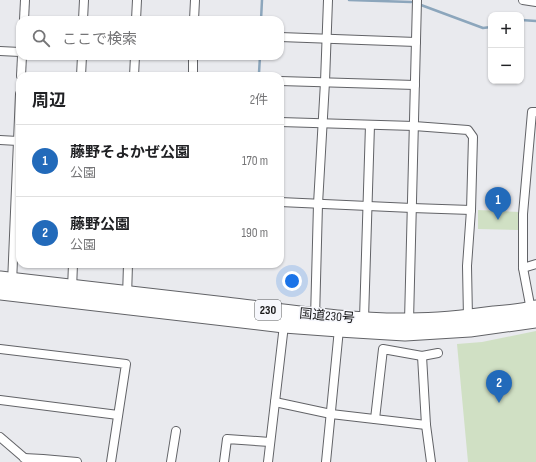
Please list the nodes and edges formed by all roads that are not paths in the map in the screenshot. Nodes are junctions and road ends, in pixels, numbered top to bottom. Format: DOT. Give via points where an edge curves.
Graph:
graph roads {
  1 [pos="25,0"];
  2 [pos="84,0"];
  3 [pos="137,0"];
  4 [pos="195,0"];
  5 [pos="328,0"];
  6 [pos="417,0"];
  7 [pos="523,0"];
  8 [pos="536,2"];
  9 [pos="24,16"];
  10 [pos="83,16"];
  11 [pos="136,16"];
  12 [pos="194,16"];
  13 [pos="284,37"];
  14 [pos="327,38"];
  15 [pos="416,42"];
  16 [pos="0,51"];
  17 [pos="16,52"];
  18 [pos="22,60"];
  19 [pos="82,60"];
  20 [pos="135,60"];
  21 [pos="193,60"];
  22 [pos="21,72"];
  23 [pos="81,72"];
  24 [pos="134,72"];
  25 [pos="193,72"];
  26 [pos="284,81"];
  27 [pos="325,82"];
  28 [pos="415,85"];
  29 [pos="536,112"];
  30 [pos="284,122"];
  31 [pos="322,124"];
  32 [pos="370,125"];
  33 [pos="414,126"];
  34 [pos="0,140"];
  35 [pos="16,141"];
  36 [pos="284,202"];
  37 [pos="318,204"];
  38 [pos="368,206"];
  39 [pos="412,208"];
  40 [pos="471,210"];
  41 [pos="16,214"];
  42 [pos="536,264"];
  43 [pos="73,268"];
  44 [pos="128,268"];
  45 [pos="523,268"];
  46 [pos="6,286"];
  47 [pos="72,294"];
  48 [pos="127,300"];
  49 [pos="534,313"];
  50 [pos="468,318"];
  51 [pos="364,320"];
  52 [pos="409,321"];
  53 [pos="315,322"];
  54 [pos="284,325"];
  55 [pos="339,329"];
  56 [pos="0,349"];
  57 [pos="438,353"];
  58 [pos="422,356"];
  59 [pos="0,400"];
  60 [pos="275,402"];
  61 [pos="331,414"];
  62 [pos="118,415"];
  63 [pos="375,419"];
  64 [pos="426,425"];
  65 [pos="176,431"];
  66 [pos="0,437"];
  67 [pos="270,442"];
  68 [pos="26,460"];
  69 [pos="77,462"];
  70 [pos="111,462"];
  71 [pos="171,462"];
  72 [pos="224,462"];
  73 [pos="268,462"];
  74 [pos="326,462"];
  75 [pos="431,462"];
  1 -- 9 [label="street"];
  2 -- 10 [label="street"];
  3 -- 11 [label="street"];
  4 -- 12 [label="street"];
  5 -- 14 [label="street"];
  6 -- 15 [label="street"];
  7 -- 8 [label="street"];
  13 -- 14 [label="street"];
  14 -- 15 [label="street"];
  14 -- 27 [label="street"];
  15 -- 28 [label="street"];
  16 -- 17 [label="street"];
  18 -- 22 [label="street"];
  19 -- 23 [label="street"];
  20 -- 24 [label="street"];
  21 -- 25 [label="street"];
  26 -- 27 [label="street"];
  27 -- 28 [label="street"];
  27 -- 31 [label="street"];
  28 -- 33 [label="street"];
  29 -- 45 [label="street" via="532,112 524,214"];
  30 -- 31 [label="street"];
  31 -- 32 [label="street"];
  31 -- 37 [label="street"];
  32 -- 33 [label="street"];
  32 -- 38 [label="street"];
  33 -- 39 [label="street"];
  33 -- 40 [label="street" via="468,130 473,137"];
  34 -- 35 [label="street"];
  36 -- 37 [label="street"];
  37 -- 38 [label="street"];
  37 -- 53 [label="street"];
  38 -- 39 [label="street"];
  38 -- 51 [label="street"];
  39 -- 40 [label="street"];
  39 -- 52 [label="street"];
  40 -- 50 [label="street" via="467,266"];
  41 -- 46 [label="street"];
  42 -- 45 [label="street"];
  43 -- 47 [label="street"];
  44 -- 48 [label="street"];
  45 -- 49 [label="street"];
  46 -- 47 [label="highway, 国道230号 / 230"];
  47 -- 48 [label="highway, 国道230号 / 230"];
  48 -- 53 [label="highway, 国道230号 / 230"];
  48 -- 54 [label="highway, 国道230号 / 230"];
  49 -- 50 [label="highway, 国道230号 / 230"];
  49 -- 55 [label="highway, 国道230号 / 230" via="470,329 405,333"];
  50 -- 52 [label="highway, 国道230号 / 230"];
  51 -- 52 [label="highway, 国道230号 / 230"];
  51 -- 53 [label="highway, 国道230号 / 230"];
  53 -- 54 [label="highway, 国道230号 / 230"];
  53 -- 55 [label="highway, 国道230号 / 230"];
  54 -- 60 [label="street"];
  55 -- 61 [label="street"];
  56 -- 62 [label="street" via="126,364"];
  57 -- 58 [label="street"];
  58 -- 63 [label="street" via="383,349"];
  58 -- 64 [label="street"];
  59 -- 62 [label="street"];
  60 -- 61 [label="street"];
  60 -- 67 [label="street"];
  61 -- 63 [label="street"];
  61 -- 74 [label="street"];
  62 -- 70 [label="street"];
  63 -- 64 [label="street"];
  64 -- 75 [label="street"];
  65 -- 71 [label="street"];
  66 -- 68 [label="street"];
  67 -- 72 [label="street" via="227,438"];
  67 -- 73 [label="street"];
  68 -- 69 [label="street" via="43,458"];
}
